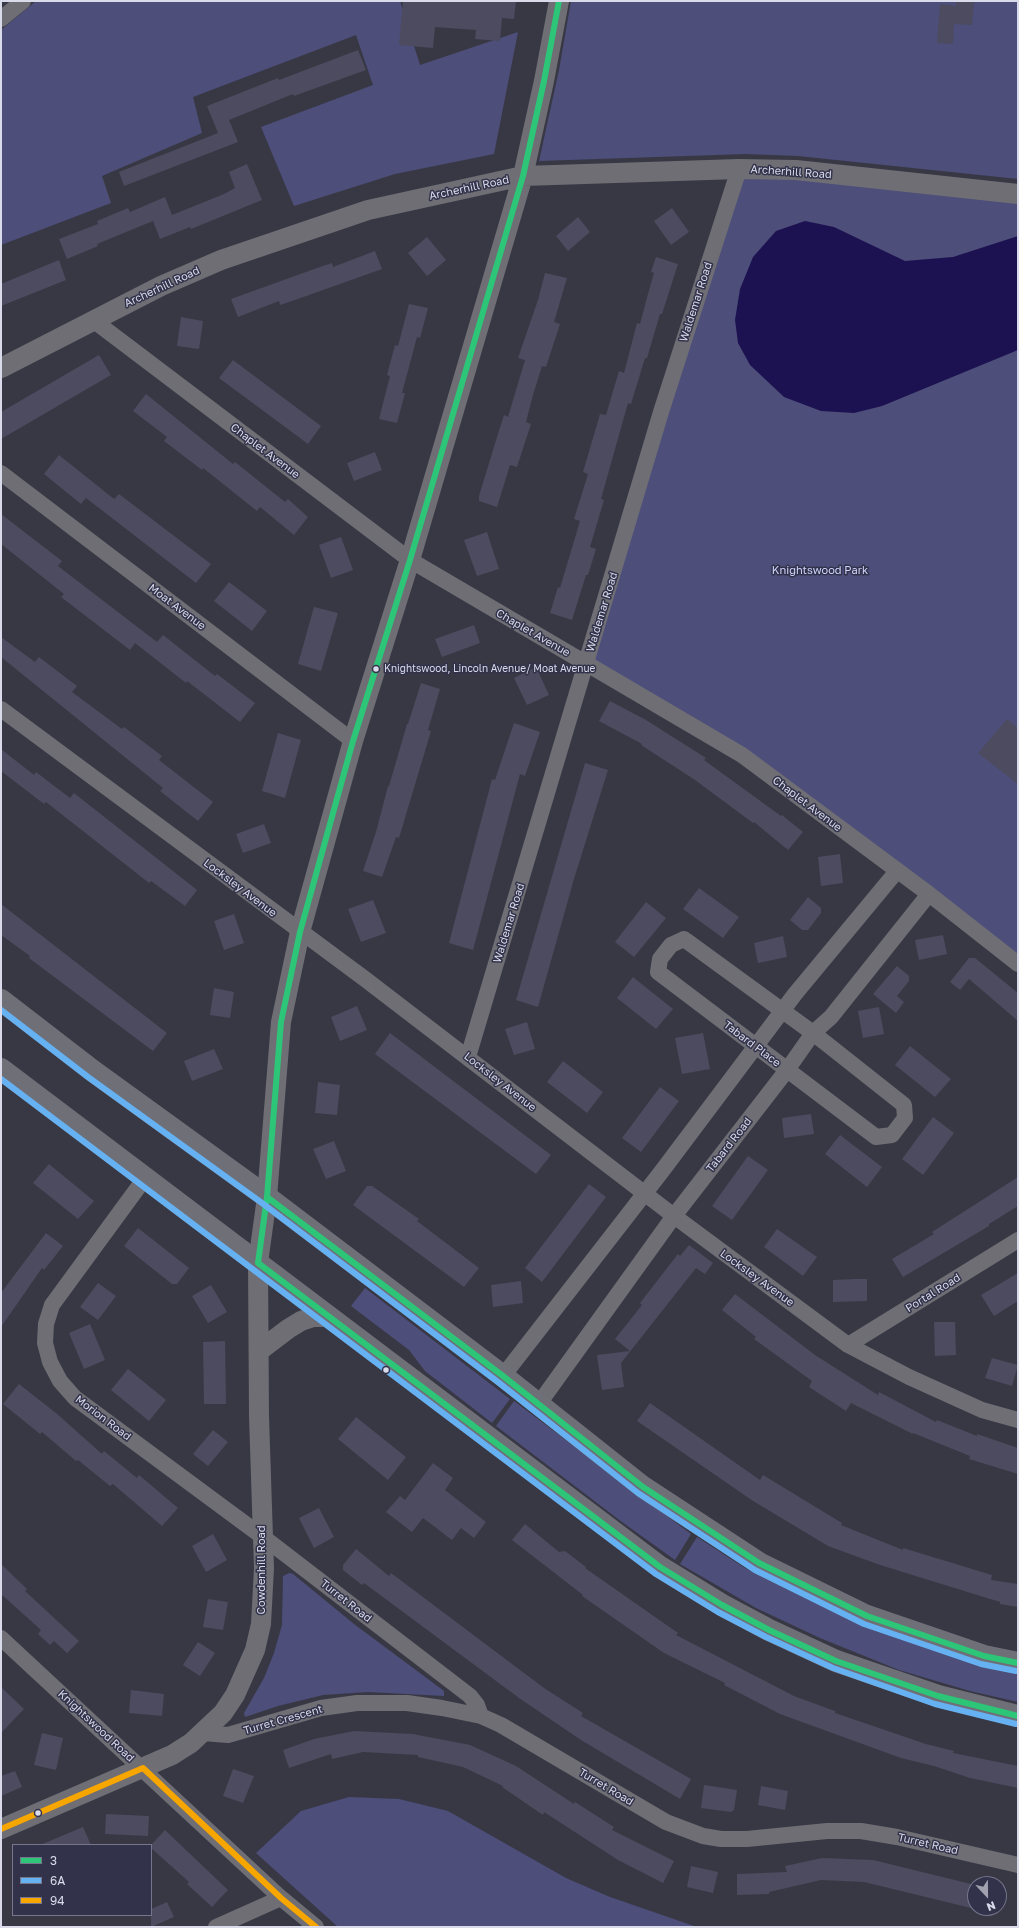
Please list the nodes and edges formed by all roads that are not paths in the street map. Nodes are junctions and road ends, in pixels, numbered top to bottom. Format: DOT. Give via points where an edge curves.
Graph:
graph roads {
  1 [pos="23,1"];
  2 [pos="559,1"];
  3 [pos="1,18"];
  4 [pos="739,169"];
  5 [pos="523,176"];
  6 [pos="1018,194"];
  7 [pos="93,320"];
  8 [pos="1,368"];
  9 [pos="1,473"];
  10 [pos="410,560"];
  11 [pos="586,664"];
  12 [pos="1,709"];
  13 [pos="353,741"];
  14 [pos="897,871"];
  15 [pos="929,894"];
  16 [pos="300,932"];
  17 [pos="1018,964"];
  18 [pos="1,1000"];
  19 [pos="782,1011"];
  20 [pos="813,1033"];
  21 [pos="755,1047"];
  22 [pos="468,1057"];
  23 [pos="1,1069"];
  24 [pos="787,1070"];
  25 [pos="145,1178"];
  26 [pos="645,1193"];
  27 [pos="267,1197"];
  28 [pos="674,1216"];
  29 [pos="1018,1240"];
  30 [pos="258,1263"];
  31 [pos="329,1317"];
  32 [pos="848,1345"];
  33 [pos="259,1351"];
  34 [pos="503,1376"];
  35 [pos="538,1405"];
  36 [pos="1018,1420"];
  37 [pos="263,1537"];
  38 [pos="1,1638"];
  39 [pos="1018,1663"];
  40 [pos="481,1716"];
  41 [pos="1018,1716"];
  42 [pos="203,1733"];
  43 [pos="143,1768"];
  44 [pos="1,1829"];
  45 [pos="1018,1865"];
  46 [pos="282,1898"];
  47 [pos="216,1927"];
  48 [pos="316,1927"];
  1 -- 3 [label="street"];
  2 -- 5 [label="street, Cowdenhill Road"];
  4 -- 5 [label="street, Archerhill Road"];
  4 -- 6 [label="street, Archerhill Road" via="796,170"];
  4 -- 11 [label="street, Waldemar Road" via="661,412"];
  5 -- 7 [label="street, Archerhill Road" via="368,210 221,260"];
  5 -- 10 [label="street, Cowdenhill Road"];
  7 -- 8 [label="street, Archerhill Road"];
  7 -- 10 [label="street, Chaplet Avenue"];
  9 -- 13 [label="street, Moat Avenue"];
  10 -- 11 [label="street, Chaplet Avenue"];
  10 -- 13 [label="street, Cowdenhill Road"];
  11 -- 14 [label="street, Chaplet Avenue" via="742,755"];
  11 -- 22 [label="street, Waldemar Road"];
  12 -- 16 [label="street, Locksley Avenue"];
  13 -- 16 [label="street, Cowdenhill Road"];
  14 -- 15 [label="street, Chaplet Avenue"];
  14 -- 19 [label="street"];
  15 -- 17 [label="street, Chaplet Avenue"];
  15 -- 20 [label="street, Tabard Road" via="832,1017"];
  16 -- 22 [label="street, Locksley Avenue"];
  16 -- 27 [label="street, Cowdenhill Road" via="281,1022"];
  18 -- 27 [label="main road" via="93,1071"];
  19 -- 20 [label="street, Tabard Place"];
  19 -- 21 [label="street"];
  19 -- 21 [label="street, Tabard Place" via="684,939 671,944 660,959 658,972"];
  20 -- 24 [label="street, Tabard Road"];
  20 -- 24 [label="street, Tabard Place" via="904,1105 905,1118 892,1136 876,1137"];
  21 -- 24 [label="street, Tabard Place"];
  21 -- 26 [label="street"];
  22 -- 26 [label="street, Locksley Avenue"];
  23 -- 25 [label="main road"];
  24 -- 28 [label="street, Tabard Road"];
  25 -- 30 [label="main road"];
  25 -- 37 [label="street, Morion Road" via="52,1305 46,1324 45,1343 50,1362 60,1381 74,1398"];
  26 -- 28 [label="street, Locksley Avenue"];
  26 -- 34 [label="street"];
  27 -- 30 [label="street, Cowdenhill Road"];
  27 -- 34 [label="main road"];
  28 -- 32 [label="street, Locksley Avenue"];
  28 -- 35 [label="street, Tabard Road"];
  29 -- 32 [label="street, Portal Road"];
  30 -- 31 [label="main road"];
  30 -- 33 [label="street, Cowdenhill Road"];
  31 -- 33 [label="street" via="313,1317 301,1321"];
  31 -- 41 [label="main road" via="660,1566 722,1604 769,1630 836,1660 938,1696"];
  32 -- 36 [label="street, Locksley Avenue" via="909,1377 982,1410"];
  33 -- 37 [label="street, Cowdenhill Road"];
  34 -- 35 [label="main road"];
  35 -- 39 [label="main road" via="643,1487 759,1563 867,1616 984,1656"];
  37 -- 40 [label="street, Turret Road" via="470,1696"];
  37 -- 42 [label="street, Cowdenhill Road" via="264,1600 255,1650 235,1695"];
  38 -- 43 [label="street, Knightswood Road"];
  40 -- 42 [label="street, Turret Crescent" via="407,1703 357,1703 320,1708 228,1735"];
  40 -- 45 [label="street, Turret Road" via="521,1736 666,1822 703,1836 747,1839 827,1830 861,1831"];
  42 -- 43 [label="street, Cowdenhill Road" via="172,1755"];
  43 -- 44 [label="street, Cowdenhill Road"];
  43 -- 46 [label="street, Knightswood Road"];
  46 -- 47 [label="street"];
  46 -- 48 [label="street, Knightswood Road"];
}
